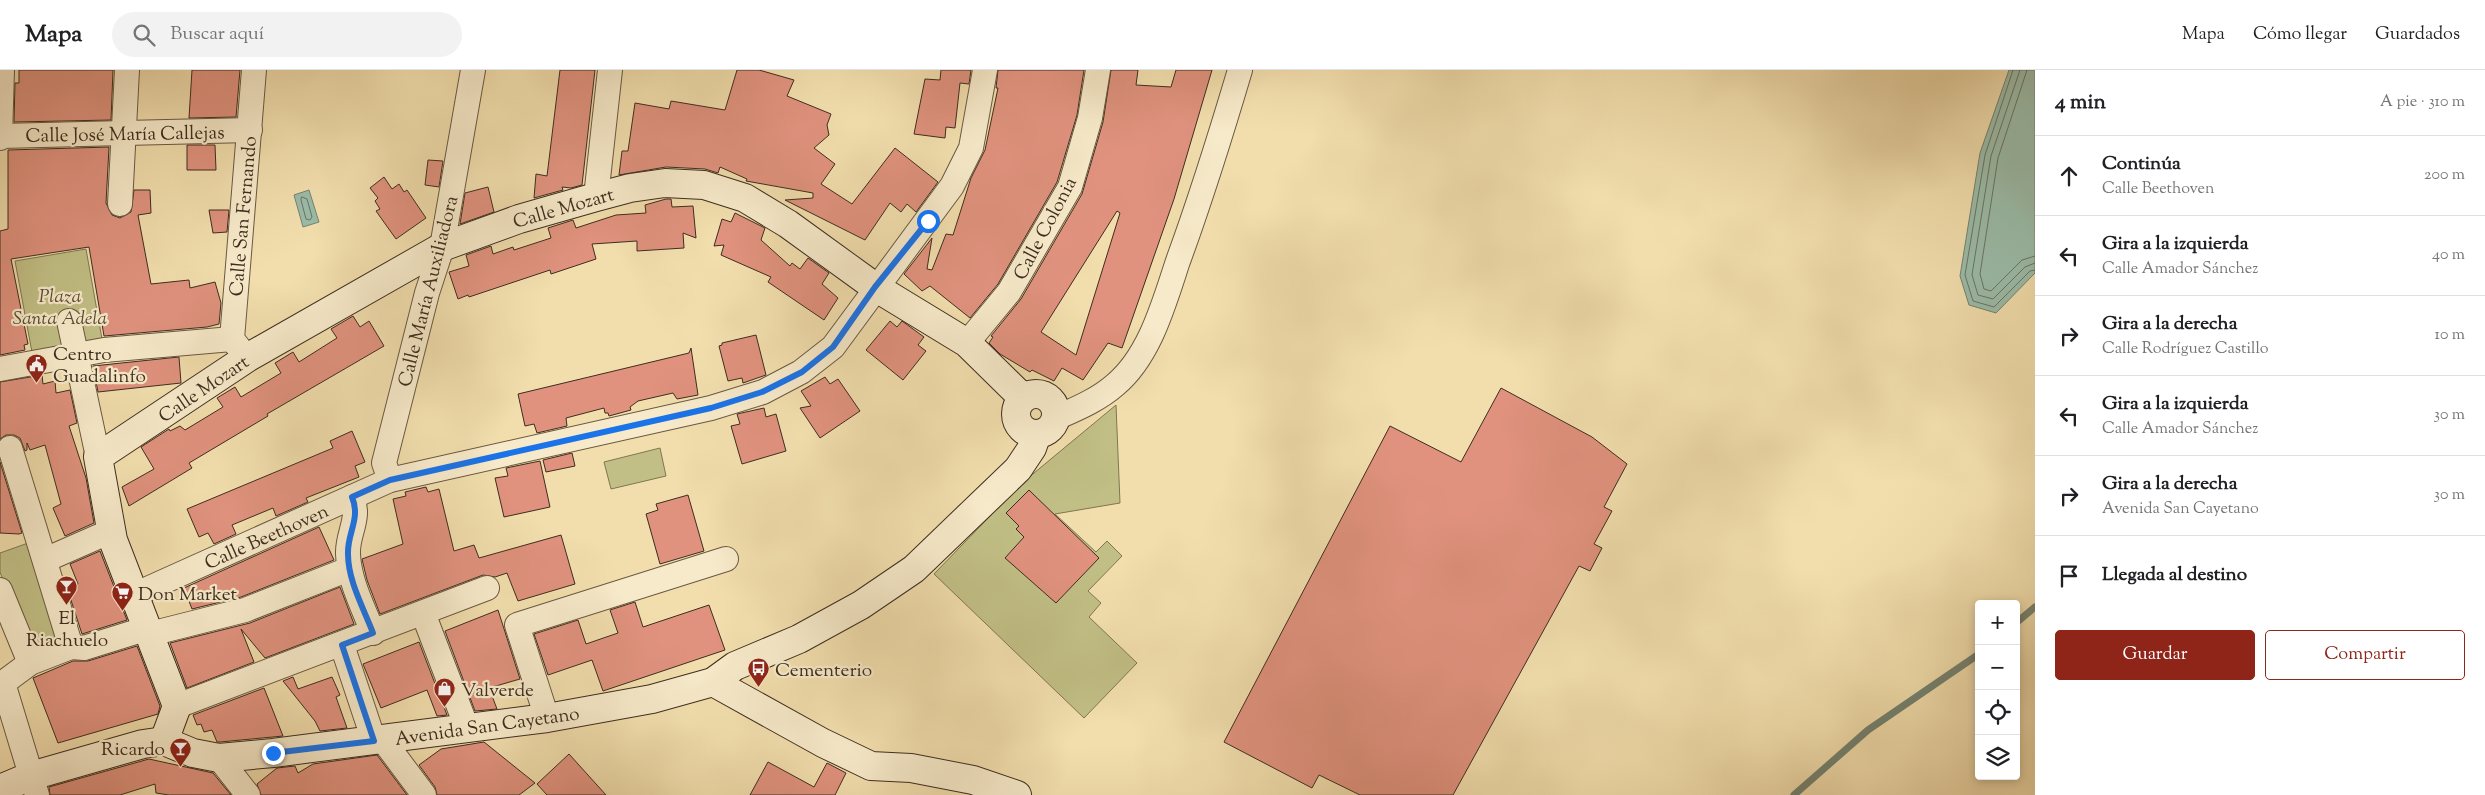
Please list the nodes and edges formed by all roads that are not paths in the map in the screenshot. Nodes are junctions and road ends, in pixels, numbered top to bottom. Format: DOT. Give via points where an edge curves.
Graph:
graph roads {
  1 [pos="2,70"];
  2 [pos="127,70"];
  3 [pos="254,70"];
  4 [pos="474,70"];
  5 [pos="610,70"];
  6 [pos="985,70"];
  7 [pos="1098,70"];
  8 [pos="1240,70"];
  9 [pos="250,130"];
  10 [pos="124,133"];
  11 [pos="0,136"];
  12 [pos="596,197"];
  13 [pos="120,204"];
  14 [pos="442,248"];
  15 [pos="875,287"];
  16 [pos="69,321"];
  17 [pos="967,342"];
  18 [pos="239,348"];
  19 [pos="76,355"];
  20 [pos="0,369"];
  21 [pos="1046,426"];
  22 [pos="10,448"];
  23 [pos="98,458"];
  24 [pos="390,480"];
  25 [pos="352,497"];
  26 [pos="112,531"];
  27 [pos="726,559"];
  28 [pos="45,560"];
  29 [pos="349,569"];
  30 [pos="487,588"];
  31 [pos="0,590"];
  32 [pos="134,595"];
  33 [pos="423,613"];
  34 [pos="149,631"];
  35 [pos="373,633"];
  36 [pos="342,645"];
  37 [pos="71,646"];
  38 [pos="30,663"];
  39 [pos="713,682"];
  40 [pos="177,706"];
  41 [pos="547,718"];
  42 [pos="467,728"];
  43 [pos="164,741"];
  44 [pos="378,741"];
  45 [pos="219,758"];
  46 [pos="34,786"];
  47 [pos="0,789"];
  48 [pos="248,795"];
  49 [pos="424,795"];
  50 [pos="1017,795"];
  1 -- 11 [label="street"];
  2 -- 10 [label="street"];
  3 -- 9 [label="street, Calle San Fernando"];
  4 -- 14 [label="street, Calle María Auxiliadora"];
  5 -- 12 [label="street"];
  6 -- 15 [label="street, Calle Beethoven" via="971,148 952,186"];
  7 -- 17 [label="street, Calle Colonia" via="1090,118 1070,187 1009,292"];
  8 -- 21 [label="street" via="1201,198 1167,294 1138,359 1116,385 1092,402"];
  9 -- 10 [label="street, Calle José María Callejas"];
  9 -- 18 [label="street, Calle San Fernando"];
  10 -- 11 [label="street, Calle José María Callejas"];
  10 -- 13 [label="street"];
  12 -- 14 [label="street, Calle Mozart" via="520,219"];
  12 -- 15 [label="street, Calle Mozart" via="630,188 665,184 704,185 745,198 788,224"];
  14 -- 18 [label="street, Calle Mozart"];
  14 -- 24 [label="street, Calle María Auxiliadora" via="427,293 384,463"];
  15 -- 17 [label="street, Calle Mozart"];
  15 -- 24 [label="street, Calle Beethoven" via="833,347 802,372 762,392 711,408"];
  16 -- 19 [label="street"];
  17 -- 21 [label="street, Calle Mozart" via="1023,398 1016,409 1017,423 1026,432"];
  18 -- 19 [label="street" via="104,350"];
  18 -- 23 [label="street, Calle Mozart"];
  19 -- 20 [label="street"];
  19 -- 23 [label="street"];
  21 -- 39 [label="street" via="1018,470 914,569 861,605 799,639 735,666"];
  22 -- 28 [label="street"];
  23 -- 26 [label="street"];
  24 -- 25 [label="street, Calle Beethoven"];
  25 -- 29 [label="street" via="357,509 348,552"];
  25 -- 32 [label="street, Calle Beethoven"];
  26 -- 28 [label="street"];
  26 -- 32 [label="street"];
  27 -- 41 [label="street" via="517,625"];
  28 -- 37 [label="street"];
  29 -- 34 [label="street" via="245,610"];
  29 -- 35 [label="street"];
  30 -- 33 [label="street"];
  31 -- 38 [label="street"];
  32 -- 34 [label="street"];
  33 -- 35 [label="street"];
  33 -- 42 [label="street"];
  34 -- 37 [label="street" via="84,648"];
  34 -- 40 [label="street"];
  35 -- 36 [label="street"];
  36 -- 40 [label="street"];
  36 -- 44 [label="street"];
  37 -- 38 [label="street"];
  38 -- 46 [label="street" via="3,683"];
  39 -- 41 [label="street, Avenida San Cayetano" via="652,698"];
  39 -- 50 [label="street" via="871,766 911,768 973,780"];
  40 -- 43 [label="street"];
  41 -- 42 [label="street, Avenida San Cayetano"];
  42 -- 44 [label="street, Avenida San Cayetano"];
  43 -- 45 [label="street, Avenida San Cayetano" via="194,753"];
  43 -- 46 [label="street" via="143,744"];
  44 -- 45 [label="street, Avenida San Cayetano"];
  44 -- 49 [label="street"];
  45 -- 48 [label="street"];
  46 -- 47 [label="street"];
}
